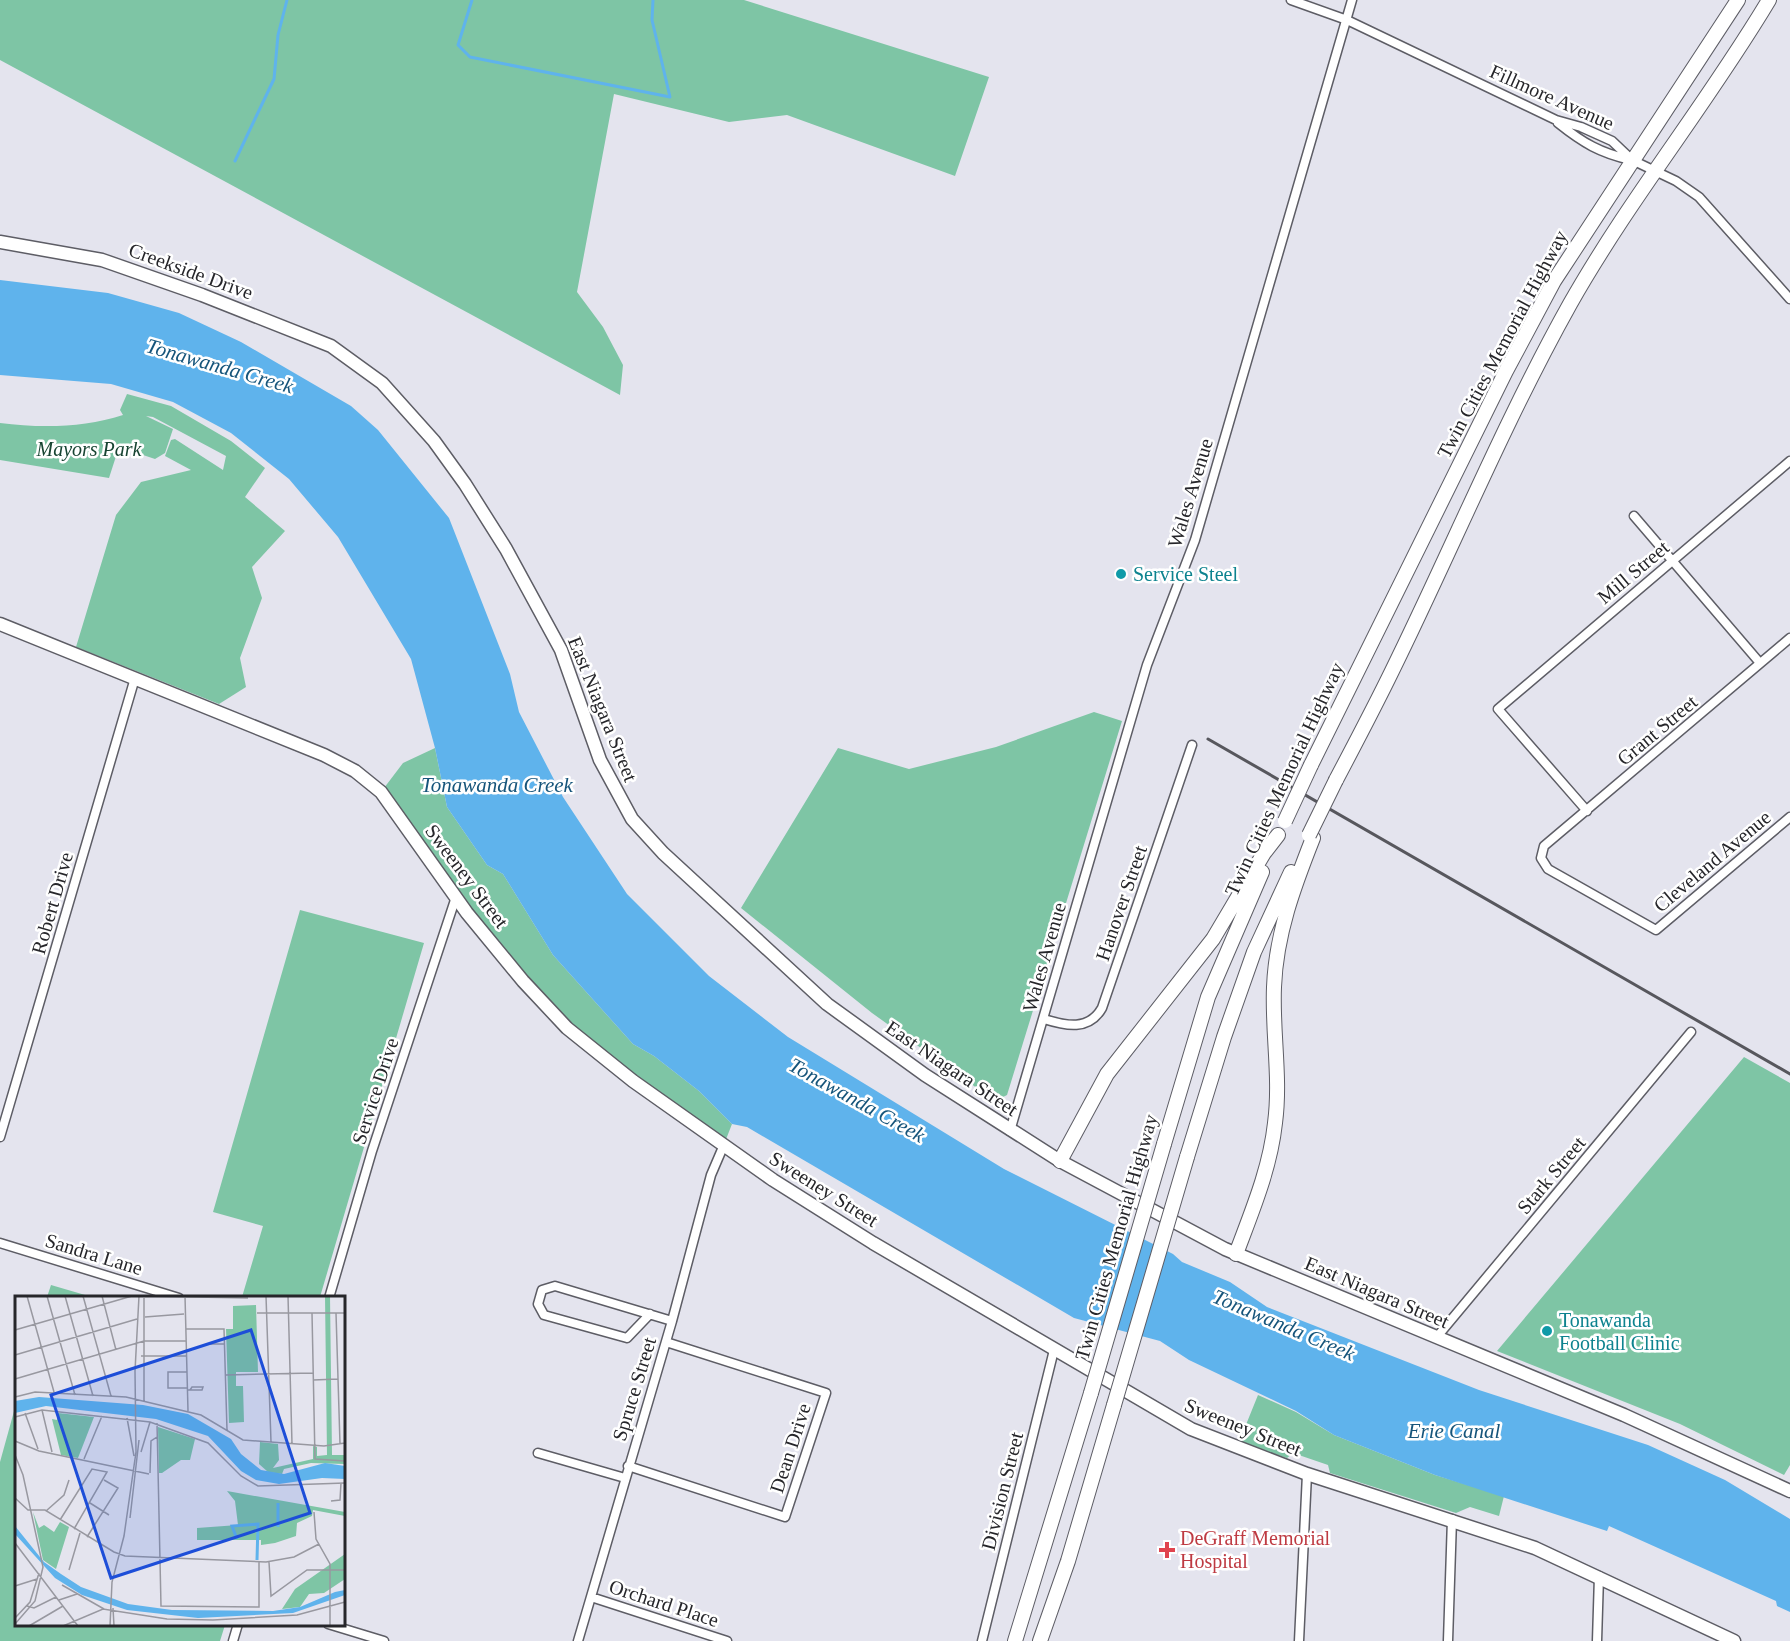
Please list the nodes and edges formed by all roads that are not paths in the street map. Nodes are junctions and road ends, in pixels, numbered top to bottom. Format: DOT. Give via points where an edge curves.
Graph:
graph roads {
  1 [pos="1291,0"];
  2 [pos="1352,0"];
  3 [pos="1738,0"];
  4 [pos="1769,0"];
  5 [pos="1347,20"];
  6 [pos="1556,120"];
  7 [pos="1632,160"];
  8 [pos="1656,171"];
  9 [pos="0,242"];
  10 [pos="1790,299"];
  11 [pos="360,365"];
  12 [pos="1790,461"];
  13 [pos="1634,516"];
  14 [pos="1672,561"];
  15 [pos="0,624"];
  16 [pos="1790,638"];
  17 [pos="1760,663"];
  18 [pos="135,678"];
  19 [pos="1192,745"];
  20 [pos="1587,811"];
  21 [pos="1790,817"];
  22 [pos="1278,835"];
  23 [pos="1311,836"];
  24 [pos="456,897"];
  25 [pos="1656,930"];
  26 [pos="1044,1019"];
  27 [pos="1691,1032"];
  28 [pos="1010,1131"];
  29 [pos="0,1137"];
  30 [pos="723,1147"];
  31 [pos="1060,1161"];
  32 [pos="0,1243"];
  33 [pos="1236,1254"];
  34 [pos="172,1296"];
  35 [pos="330,1296"];
  36 [pos="650,1314"];
  37 [pos="672,1321"];
  38 [pos="1436,1338"];
  39 [pos="666,1342"];
  40 [pos="1054,1350"];
  41 [pos="538,1453"];
  42 [pos="628,1466"];
  43 [pos="1307,1474"];
  44 [pos="625,1478"];
  45 [pos="1790,1491"];
  46 [pos="1452,1519"];
  47 [pos="1599,1576"];
  48 [pos="591,1597"];
  49 [pos="237,1626"];
  50 [pos="335,1626"];
  51 [pos="233,1641"];
  52 [pos="384,1641"];
  53 [pos="578,1641"];
  54 [pos="727,1641"];
  55 [pos="982,1641"];
  56 [pos="1015,1641"];
  57 [pos="1040,1641"];
  58 [pos="1299,1641"];
  59 [pos="1448,1641"];
  60 [pos="1597,1641"];
  61 [pos="1734,1641"];
  1 -- 5 [label="street, Fillmore Avenue"];
  2 -- 5 [label="street, Wales Avenue"];
  3 -- 7 [label="main road, Twin Cities Memorial Highway"];
  4 -- 8 [label="main road, Twin Cities Memorial Highway"];
  5 -- 6 [label="street, Fillmore Avenue"];
  5 -- 26 [label="street, Wales Avenue" via="1195,540 1147,665"];
  6 -- 7 [label="street" via="1603,153"];
  6 -- 7 [label="street, Fillmore Avenue" via="1612,141"];
  7 -- 8 [label="street, Fillmore Avenue"];
  7 -- 22 [label="main road, Twin Cities Memorial Highway, bridge" via="1554,281"];
  8 -- 10 [label="street, Fillmore Avenue" via="1699,197"];
  8 -- 23 [label="main road, Twin Cities Memorial Highway, bridge" via="1595,261 1531,377"];
  9 -- 11 [label="street, Creekside Drive" via="102,260 290,328"];
  11 -- 28 [label="street, East Niagara Street" via="388,389 434,441 506,549 561,650 600,760 632,819 663,853 827,1004"];
  12 -- 14 [label="street, Mill Street"];
  13 -- 14 [label="street"];
  14 -- 17 [label="street"];
  14 -- 20 [label="street, Mill Street" via="1498,709"];
  15 -- 18 [label="street, Sweeney Street"];
  16 -- 17 [label="street, Grant Street"];
  17 -- 20 [label="street, Grant Street"];
  18 -- 24 [label="street, Sweeney Street" via="355,771 381,792"];
  18 -- 29 [label="street, Robert Drive"];
  19 -- 26 [label="street, Hanover Street" via="1102,1008 1090,1022 1082,1024"];
  20 -- 25 [label="street, Grant Street" via="1544,846 1541,858 1548,869"];
  21 -- 25 [label="street, Cleveland Avenue"];
  22 -- 31 [label="main road" via="1199,958 1107,1074"];
  22 -- 56 [label="main road, Twin Cities Memorial Highway, bridge" via="1223,957"];
  23 -- 33 [label="main road" via="1290,898 1275,964 1277,1096 1272,1145"];
  23 -- 57 [label="main road, bridge" via="1254,952 1224,1037 1068,1561"];
  24 -- 30 [label="street, Sweeney Street" via="523,981 567,1028"];
  24 -- 35 [label="street, Service Drive" via="372,1151"];
  26 -- 28 [label="street, Wales Avenue"];
  27 -- 38 [label="street, Stark Street"];
  28 -- 31 [label="street, East Niagara Street"];
  30 -- 37 [label="street, Spruce Street" via="711,1175"];
  30 -- 40 [label="street, Sweeney Street" via="873,1243"];
  31 -- 33 [label="street, East Niagara Street"];
  32 -- 34 [label="street, Sandra Lane"];
  33 -- 38 [label="street, East Niagara Street"];
  36 -- 36 [label="street" via="555,1286 542,1290 538,1304 544,1315 627,1338"];
  36 -- 37 [label="street"];
  37 -- 39 [label="street, Spruce Street"];
  38 -- 45 [label="street, East Niagara Street" via="1634,1419"];
  39 -- 42 [label="street, Spruce Street"];
  39 -- 42 [label="street, Dean Drive" via="826,1393 784,1517"];
  40 -- 43 [label="street, Sweeney Street" via="1191,1430"];
  40 -- 55 [label="street, Division Street"];
  41 -- 44 [label="street"];
  42 -- 44 [label="street, Spruce Street"];
  43 -- 46 [label="street, Sweeney Street"];
  43 -- 58 [label="street"];
  44 -- 48 [label="street, Spruce Street"];
  46 -- 47 [label="street, Sweeney Street"];
  46 -- 59 [label="street"];
  47 -- 60 [label="street"];
  47 -- 61 [label="street, Sweeney Street"];
  48 -- 53 [label="street, Spruce Street"];
  48 -- 54 [label="street, Orchard Place"];
  49 -- 51 [label="street"];
  50 -- 52 [label="street"];
}
